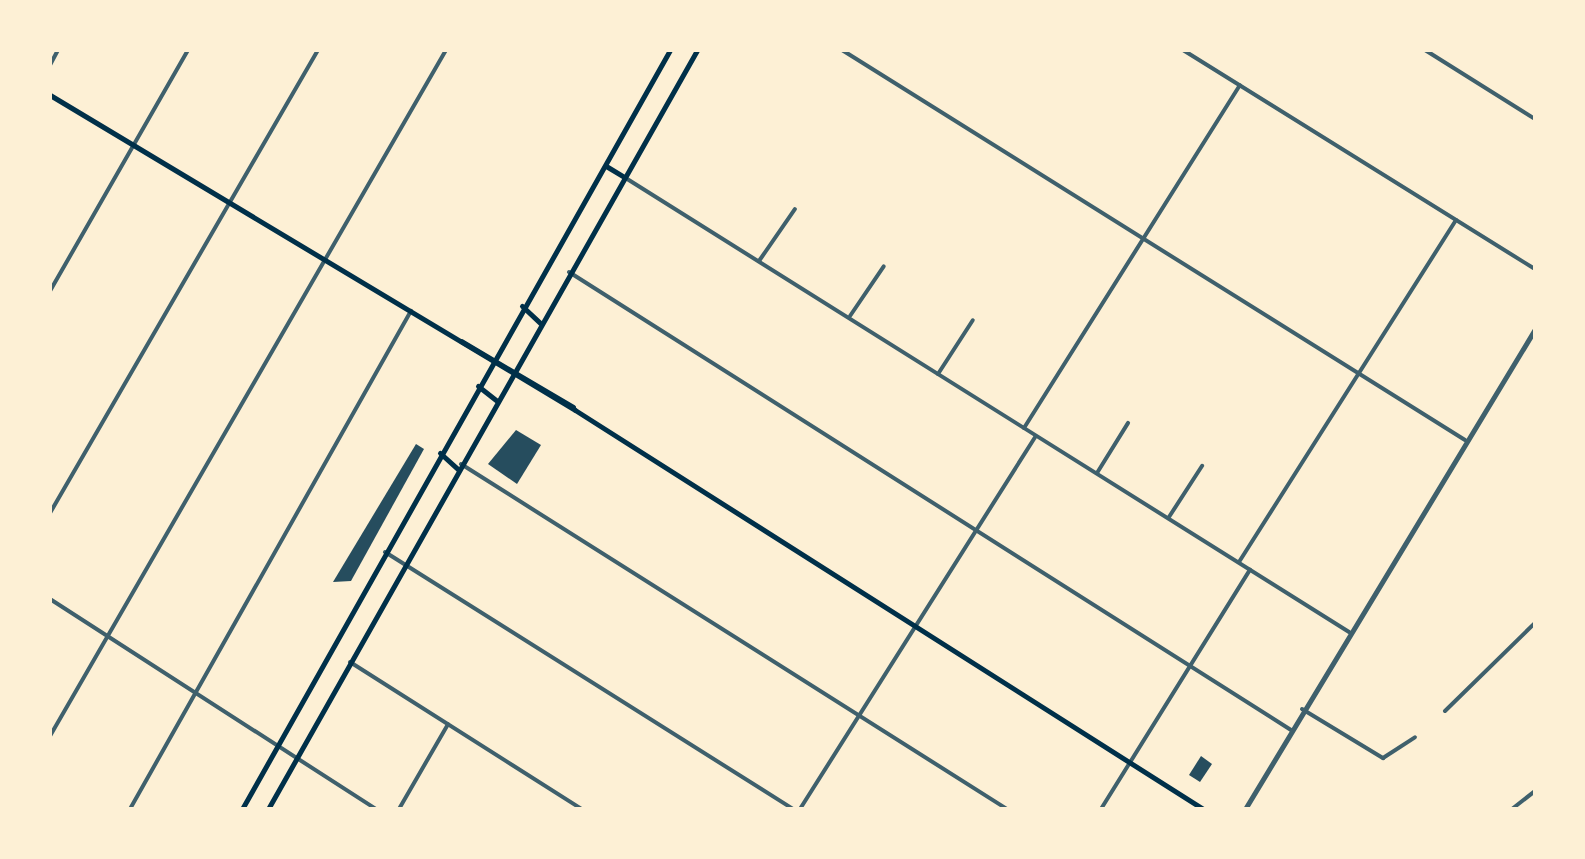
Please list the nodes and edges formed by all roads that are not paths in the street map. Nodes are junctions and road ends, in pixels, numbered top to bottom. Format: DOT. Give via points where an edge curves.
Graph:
graph roads {
  1 [pos="58,50"];
  2 [pos="188,50"];
  3 [pos="318,50"];
  4 [pos="446,50"];
  5 [pos="670,50"];
  6 [pos="696,50"];
  7 [pos="842,50"];
  8 [pos="1183,50"];
  9 [pos="1425,50"];
  10 [pos="50,65"];
  11 [pos="1240,85"];
  12 [pos="50,95"];
  13 [pos="1535,119"];
  14 [pos="133,145"];
  15 [pos="604,166"];
  16 [pos="624,177"];
  17 [pos="230,202"];
  18 [pos="794,209"];
  19 [pos="1456,220"];
  20 [pos="1143,240"];
  21 [pos="324,259"];
  22 [pos="759,261"];
  23 [pos="884,266"];
  24 [pos="1535,269"];
  25 [pos="569,272"];
  26 [pos="50,291"];
  27 [pos="522,306"];
  28 [pos="411,311"];
  29 [pos="849,318"];
  30 [pos="973,320"];
  31 [pos="540,323"];
  32 [pos="1535,329"];
  33 [pos="461,341"];
  34 [pos="496,353"];
  35 [pos="489,364"];
  36 [pos="516,366"];
  37 [pos="938,374"];
  38 [pos="1358,374"];
  39 [pos="510,376"];
  40 [pos="478,386"];
  41 [pos="496,400"];
  42 [pos="575,410"];
  43 [pos="1128,423"];
  44 [pos="1024,428"];
  45 [pos="1036,436"];
  46 [pos="1466,440"];
  47 [pos="440,453"];
  48 [pos="1202,466"];
  49 [pos="459,467"];
  50 [pos="1097,473"];
  51 [pos="50,512"];
  52 [pos="1169,518"];
  53 [pos="976,530"];
  54 [pos="385,552"];
  55 [pos="1239,562"];
  56 [pos="405,564"];
  57 [pos="1250,570"];
  58 [pos="50,600"];
  59 [pos="1535,624"];
  60 [pos="916,626"];
  61 [pos="1350,632"];
  62 [pos="108,636"];
  63 [pos="350,662"];
  64 [pos="1192,667"];
  65 [pos="196,693"];
  66 [pos="1302,709"];
  67 [pos="1445,710"];
  68 [pos="860,716"];
  69 [pos="448,724"];
  70 [pos="1293,731"];
  71 [pos="50,736"];
  72 [pos="1415,737"];
  73 [pos="276,746"];
  74 [pos="296,758"];
  75 [pos="1130,763"];
  76 [pos="1535,791"];
  77 [pos="130,809"];
  78 [pos="242,809"];
  79 [pos="268,809"];
  80 [pos="376,809"];
  81 [pos="399,809"];
  82 [pos="582,809"];
  83 [pos="796,809"];
  84 [pos="1007,809"];
  85 [pos="1101,809"];
  86 [pos="1203,809"];
  87 [pos="1245,809"];
  88 [pos="1512,809"];
  1 -- 10 [label="street"];
  2 -- 14 [label="street"];
  3 -- 17 [label="street"];
  4 -- 21 [label="street"];
  5 -- 15 [label="main road"];
  6 -- 16 [label="main road"];
  7 -- 20 [label="street"];
  8 -- 11 [label="street"];
  9 -- 13 [label="street"];
  11 -- 19 [label="street"];
  11 -- 20 [label="street"];
  12 -- 14 [label="main road"];
  14 -- 17 [label="main road"];
  14 -- 26 [label="street"];
  15 -- 16 [label="main road"];
  15 -- 27 [label="main road"];
  16 -- 22 [label="street"];
  16 -- 25 [label="main road"];
  17 -- 21 [label="main road"];
  17 -- 51 [label="street"];
  18 -- 22 [label="street"];
  19 -- 24 [label="street"];
  19 -- 38 [label="street"];
  20 -- 38 [label="street"];
  20 -- 44 [label="street"];
  21 -- 28 [label="main road"];
  21 -- 62 [label="street"];
  22 -- 29 [label="street"];
  23 -- 29 [label="street"];
  25 -- 31 [label="main road"];
  25 -- 53 [label="street"];
  27 -- 31 [label="main road"];
  27 -- 34 [label="main road"];
  28 -- 33 [label="main road"];
  28 -- 65 [label="street"];
  29 -- 37 [label="street"];
  30 -- 37 [label="street"];
  31 -- 36 [label="main road"];
  32 -- 46 [label="street"];
  33 -- 34 [label="main road"];
  33 -- 35 [label="main road"];
  34 -- 35 [label="main road"];
  34 -- 36 [label="main road"];
  35 -- 39 [label="main road"];
  35 -- 40 [label="main road"];
  36 -- 39 [label="main road"];
  36 -- 42 [label="main road"];
  37 -- 44 [label="street"];
  38 -- 46 [label="street"];
  38 -- 55 [label="street"];
  39 -- 41 [label="main road"];
  39 -- 42 [label="main road"];
  40 -- 41 [label="main road"];
  40 -- 47 [label="main road"];
  41 -- 49 [label="main road"];
  42 -- 60 [label="main road"];
  43 -- 50 [label="street"];
  44 -- 45 [label="street"];
  45 -- 50 [label="street"];
  45 -- 53 [label="street"];
  46 -- 61 [label="street"];
  47 -- 49 [label="main road"];
  47 -- 54 [label="main road"];
  48 -- 52 [label="street"];
  49 -- 56 [label="main road"];
  49 -- 68 [label="street"];
  50 -- 52 [label="street"];
  52 -- 55 [label="street"];
  53 -- 60 [label="street"];
  53 -- 64 [label="street"];
  54 -- 56 [label="street"];
  54 -- 73 [label="main road"];
  55 -- 57 [label="street"];
  56 -- 63 [label="main road"];
  56 -- 83 [label="street"];
  57 -- 61 [label="street"];
  57 -- 64 [label="street"];
  58 -- 62 [label="street"];
  59 -- 67 [label="street"];
  60 -- 68 [label="street"];
  60 -- 75 [label="main road"];
  61 -- 66 [label="street"];
  62 -- 65 [label="street"];
  62 -- 71 [label="street"];
  63 -- 69 [label="street"];
  63 -- 74 [label="main road"];
  64 -- 70 [label="street"];
  64 -- 75 [label="street"];
  65 -- 73 [label="street"];
  65 -- 77 [label="street"];
  66 -- 70 [label="street"];
  66 -- 72 [label="street" via="1383,758"];
  68 -- 83 [label="street"];
  68 -- 84 [label="street"];
  69 -- 81 [label="street"];
  69 -- 82 [label="street"];
  70 -- 87 [label="street"];
  73 -- 74 [label="street"];
  73 -- 78 [label="main road"];
  74 -- 79 [label="main road"];
  74 -- 80 [label="street"];
  75 -- 85 [label="street"];
  75 -- 86 [label="main road"];
  76 -- 88 [label="street"];
}
